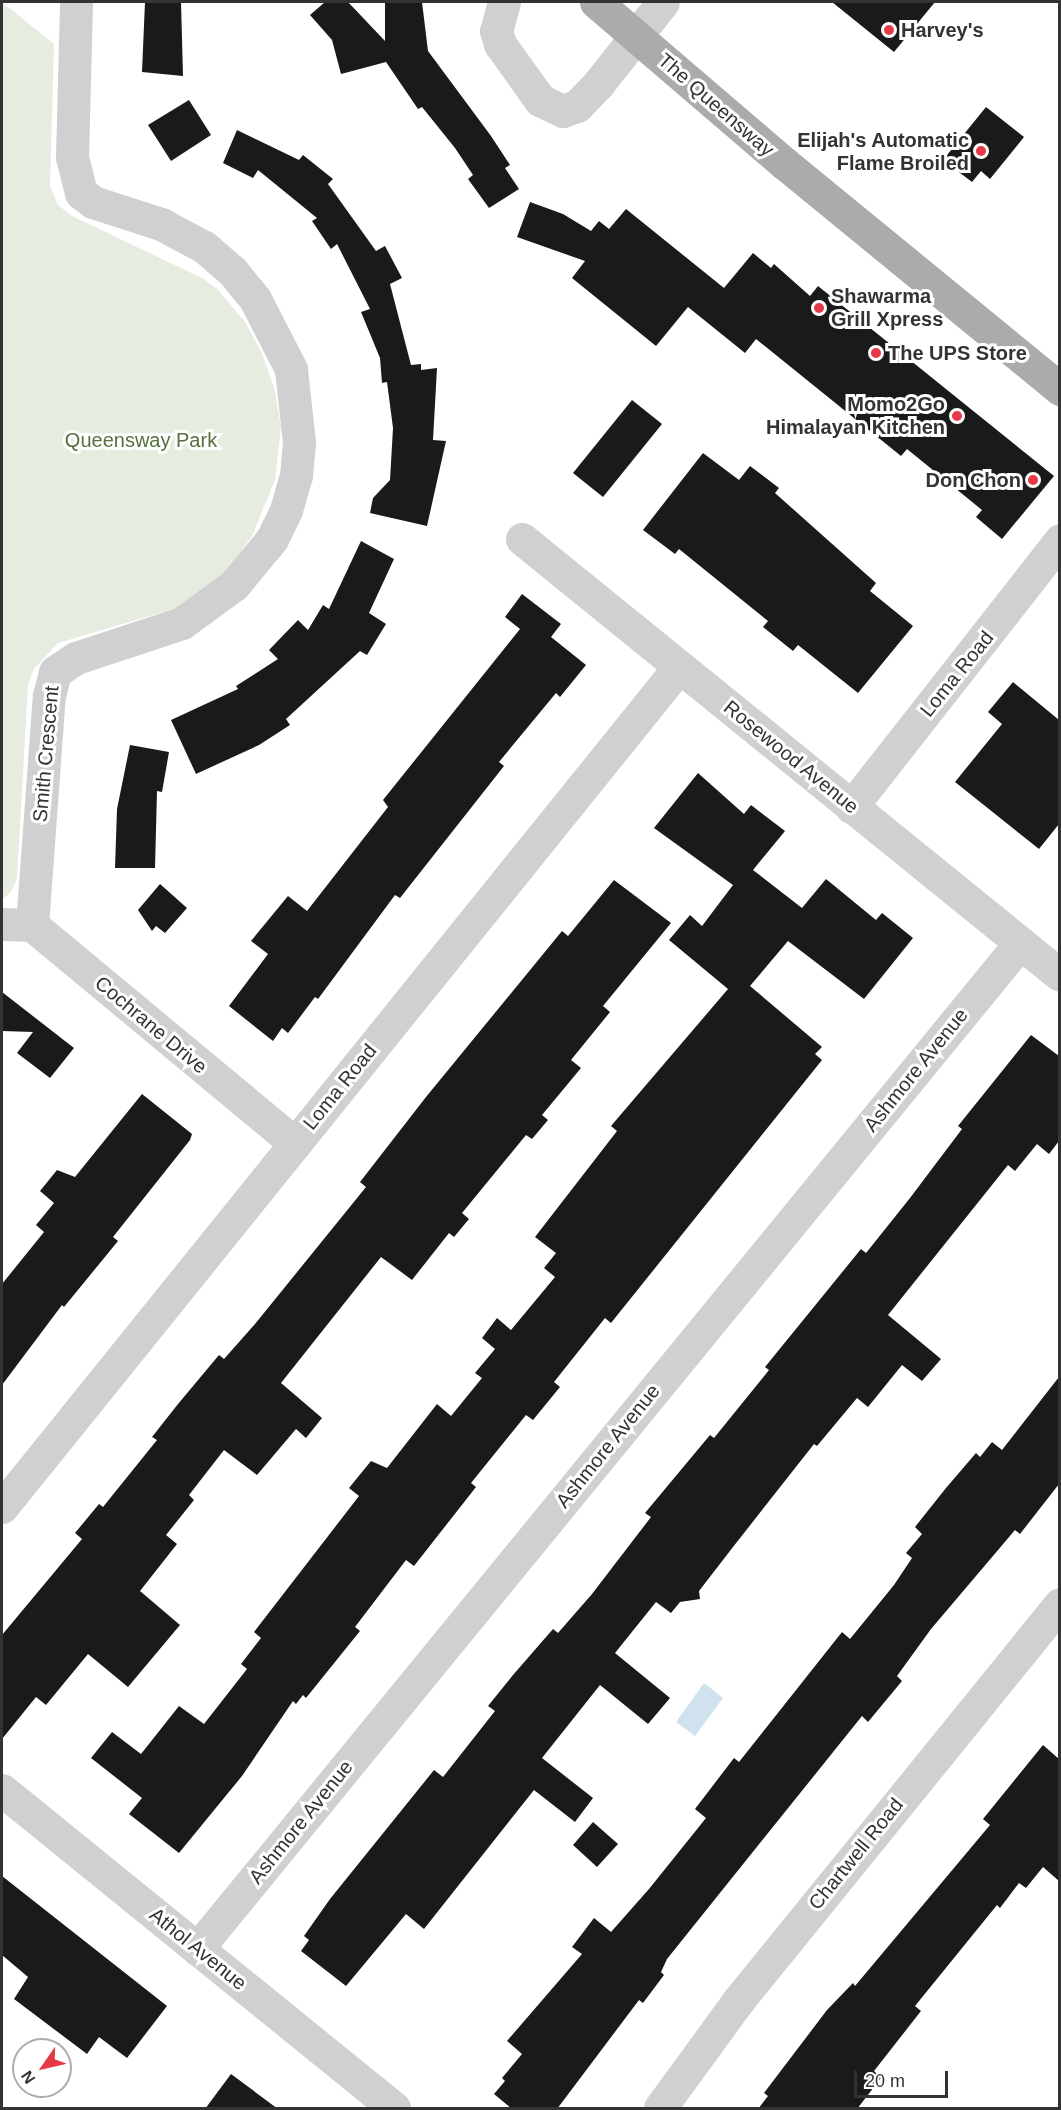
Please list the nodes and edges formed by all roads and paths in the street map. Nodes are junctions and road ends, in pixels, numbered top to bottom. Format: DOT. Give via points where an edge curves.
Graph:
graph roads {
  1 [pos="76,2"];
  2 [pos="504,2"];
  3 [pos="596,2"];
  4 [pos="663,2"];
  5 [pos="634,35"];
  6 [pos="1059,389"];
  7 [pos="522,539"];
  8 [pos="1059,540"];
  9 [pos="680,667"];
  10 [pos="851,807"];
  11 [pos="17,925"];
  12 [pos="1020,943"];
  13 [pos="1059,975"];
  14 [pos="295,1143"];
  15 [pos="2,1507"];
  16 [pos="1059,1604"];
  17 [pos="2,1790"];
  18 [pos="197,1949"];
  19 [pos="394,2109"];
  20 [pos="660,2109"];
  1 -- 11 [label="street, Smith Crescent" via="72,157 81,193 93,202 161,224 204,247 232,271 255,299 291,369 299,442 296,476 286,510 272,539 234,585 183,624 76,658 55,672"];
  2 -- 5 [label="street" via="496,31 500,44 540,100 558,111 577,106"];
  3 -- 5 [label="main road, The Queensway"];
  4 -- 5 [label="street"];
  5 -- 6 [label="main road, The Queensway"];
  7 -- 9 [label="street, Rosewood Avenue"];
  8 -- 10 [label="street, Loma Road"];
  9 -- 10 [label="street, Rosewood Avenue"];
  9 -- 14 [label="street, Loma Road"];
  10 -- 12 [label="street, Rosewood Avenue"];
  11 -- 14 [label="street, Cochrane Drive"];
  12 -- 13 [label="street, Rosewood Avenue"];
  12 -- 18 [label="street, Ashmore Avenue"];
  14 -- 15 [label="street, Loma Road"];
  16 -- 20 [label="street, Chartwell Road" via="738,2001"];
  17 -- 18 [label="street, Athol Avenue"];
  18 -- 19 [label="street, Athol Avenue"];
}
